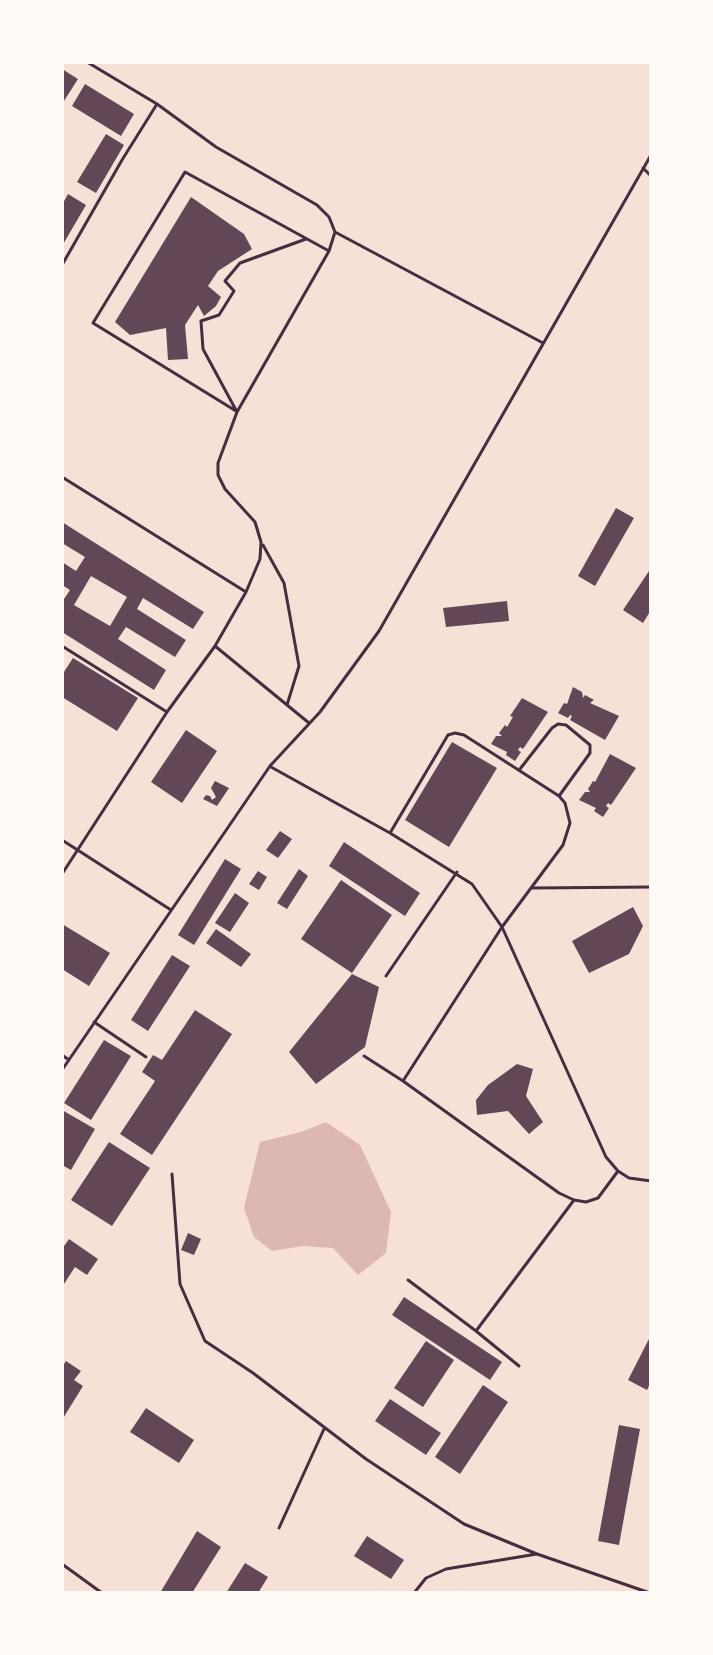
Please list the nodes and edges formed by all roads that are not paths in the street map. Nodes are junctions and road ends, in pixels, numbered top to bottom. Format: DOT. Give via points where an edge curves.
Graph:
graph roads {
  1 [pos="87,62"];
  2 [pos="157,104"];
  3 [pos="651,155"];
  4 [pos="643,168"];
  5 [pos="651,176"];
  6 [pos="335,232"];
  7 [pos="306,239"];
  8 [pos="329,251"];
  9 [pos="62,265"];
  10 [pos="543,343"];
  11 [pos="237,412"];
  12 [pos="62,477"];
  13 [pos="261,542"];
  14 [pos="246,592"];
  15 [pos="62,646"];
  16 [pos="215,646"];
  17 [pos="287,705"];
  18 [pos="167,712"];
  19 [pos="309,723"];
  20 [pos="270,766"];
  21 [pos="519,771"];
  22 [pos="559,796"];
  23 [pos="390,833"];
  24 [pos="62,840"];
  25 [pos="78,850"];
  26 [pos="457,872"];
  27 [pos="62,874"];
  28 [pos="651,887"];
  29 [pos="532,888"];
  30 [pos="171,910"];
  31 [pos="502,927"];
  32 [pos="386,976"];
  33 [pos="94,1022"];
  34 [pos="62,1055"];
  35 [pos="364,1056"];
  36 [pos="146,1057"];
  37 [pos="69,1060"];
  38 [pos="62,1070"];
  39 [pos="403,1081"];
  40 [pos="618,1171"];
  41 [pos="172,1174"];
  42 [pos="651,1181"];
  43 [pos="574,1200"];
  44 [pos="408,1280"];
  45 [pos="476,1331"];
  46 [pos="519,1366"];
  47 [pos="325,1428"];
  48 [pos="279,1528"];
  49 [pos="537,1554"];
  50 [pos="62,1564"];
  51 [pos="102,1593"];
  52 [pos="414,1593"];
  53 [pos="650,1593"];
  1 -- 2 [label="lane"];
  2 -- 6 [label="lane" via="216,147 317,205"];
  2 -- 9 [label="lane"];
  3 -- 4 [label="lane"];
  4 -- 5 [label="lane"];
  4 -- 10 [label="lane"];
  6 -- 8 [label="lane"];
  6 -- 10 [label="lane"];
  7 -- 8 [label="lane"];
  7 -- 11 [label="lane" via="240,263 225,281 234,291 219,315 201,321 203,349"];
  7 -- 11 [label="lane" via="185,172 93,323"];
  8 -- 11 [label="lane"];
  10 -- 19 [label="lane" via="379,631"];
  11 -- 13 [label="lane" via="218,475 255,522"];
  12 -- 14 [label="lane"];
  13 -- 14 [label="lane"];
  13 -- 17 [label="lane" via="284,583 299,666"];
  14 -- 16 [label="lane"];
  15 -- 18 [label="lane"];
  16 -- 17 [label="lane"];
  16 -- 18 [label="lane"];
  17 -- 19 [label="lane"];
  18 -- 25 [label="lane"];
  19 -- 20 [label="lane"];
  20 -- 23 [label="lane"];
  20 -- 30 [label="lane"];
  21 -- 22 [label="lane"];
  21 -- 22 [label="lane" via="552,728 566,725 590,745 590,753"];
  21 -- 23 [label="lane" via="464,735 448,735"];
  22 -- 29 [label="lane" via="568,812 568,835"];
  23 -- 26 [label="lane"];
  24 -- 25 [label="lane"];
  25 -- 27 [label="lane"];
  25 -- 30 [label="lane"];
  26 -- 31 [label="lane" via="481,894"];
  26 -- 32 [label="lane"];
  28 -- 29 [label="lane"];
  29 -- 31 [label="lane"];
  30 -- 33 [label="lane"];
  31 -- 39 [label="lane"];
  31 -- 40 [label="lane" via="606,1157"];
  33 -- 36 [label="lane"];
  33 -- 37 [label="lane"];
  34 -- 37 [label="lane"];
  35 -- 39 [label="lane"];
  37 -- 38 [label="lane"];
  39 -- 43 [label="lane"];
  40 -- 42 [label="lane"];
  40 -- 43 [label="lane" via="598,1198"];
  41 -- 47 [label="lane" via="180,1284 205,1341"];
  43 -- 45 [label="lane"];
  44 -- 45 [label="lane"];
  45 -- 46 [label="lane"];
  47 -- 48 [label="lane"];
  47 -- 49 [label="lane" via="464,1524"];
  49 -- 52 [label="lane" via="446,1569 426,1578"];
  49 -- 53 [label="lane"];
  50 -- 51 [label="lane"];
}
